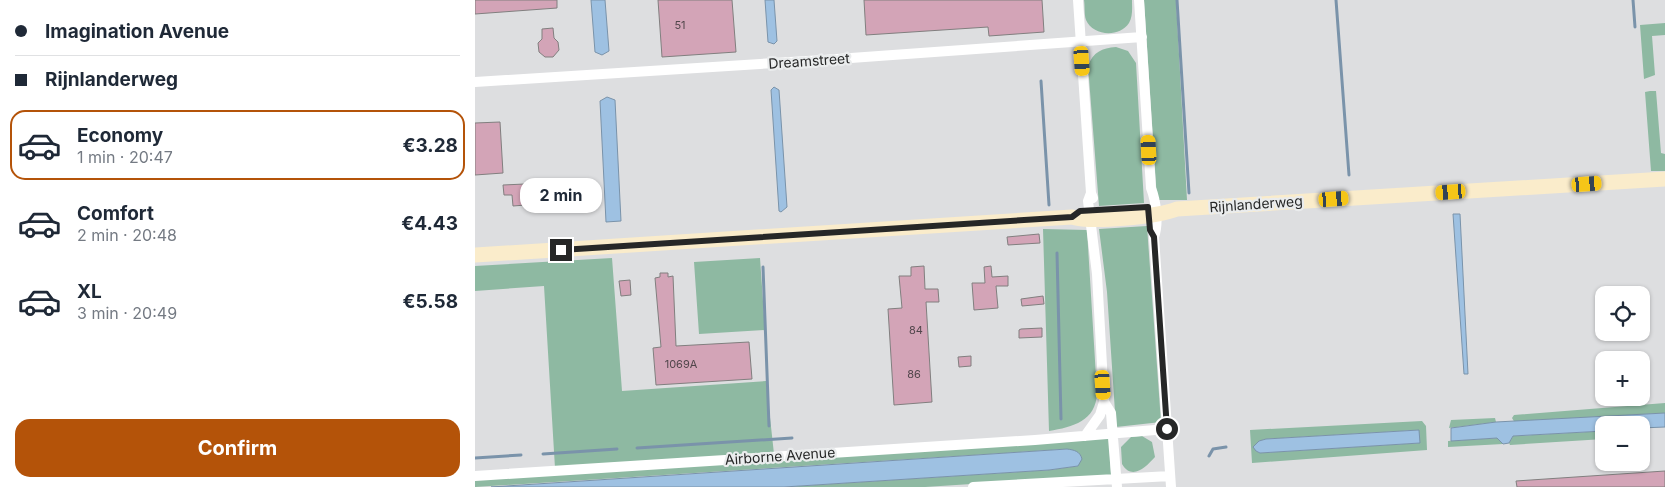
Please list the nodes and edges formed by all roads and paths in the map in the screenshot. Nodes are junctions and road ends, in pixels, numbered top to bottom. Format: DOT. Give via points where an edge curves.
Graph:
graph roads {
  1 [pos="1078,0"];
  2 [pos="1139,0"];
  3 [pos="1142,38"];
  4 [pos="1081,42"];
  5 [pos="475,82"];
  6 [pos="1665,179"];
  7 [pos="1152,211"];
  8 [pos="1092,215"];
  9 [pos="475,255"];
  10 [pos="1104,402"];
  11 [pos="1167,429"];
  12 [pos="1114,432"];
  13 [pos="1085,436"];
  14 [pos="475,476"];
  15 [pos="1170,476"];
  16 [pos="1117,483"];
  17 [pos="973,487"];
  18 [pos="1171,487"];
  1 -- 4 [label="street"];
  2 -- 3 [label="street"];
  3 -- 4 [label="street, Dreamstreet"];
  3 -- 7 [label="street" via="1151,188 1147,197"];
  4 -- 5 [label="street, Dreamstreet"];
  4 -- 8 [label="street" via="1091,193 1088,200"];
  6 -- 7 [label="street, Rijnlanderweg" via="1177,209 1162,206"];
  7 -- 8 [label="street, Rijnlanderweg"];
  7 -- 11 [label="street" via="1156,230"];
  8 -- 9 [label="street, Rijnlanderweg" via="1080,211 1072,217"];
  8 -- 10 [label="street"];
  10 -- 12 [label="street" via="1111,413"];
  10 -- 13 [label="street" via="1100,416"];
  11 -- 12 [label="street, Airborne Avenue"];
  11 -- 15 [label="street"];
  12 -- 13 [label="street, Airborne Avenue"];
  12 -- 16 [label="street"];
  13 -- 14 [label="street, Airborne Avenue"];
  15 -- 16 [label="street"];
  15 -- 18 [label="street"];
  16 -- 17 [label="street"];
}
